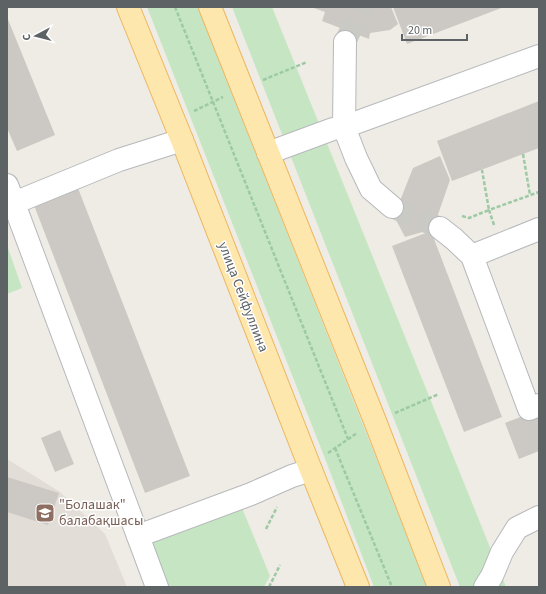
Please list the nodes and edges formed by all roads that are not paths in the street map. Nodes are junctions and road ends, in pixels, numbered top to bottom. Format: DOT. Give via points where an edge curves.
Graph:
graph roads {
  1 [pos="128,7"];
  2 [pos="210,7"];
  3 [pos="345,42"];
  4 [pos="539,56"];
  5 [pos="344,126"];
  6 [pos="182,140"];
  7 [pos="268,153"];
  8 [pos="9,199"];
  9 [pos="392,207"];
  10 [pos="440,228"];
  11 [pos="539,229"];
  12 [pos="472,256"];
  13 [pos="539,405"];
  14 [pos="311,470"];
  15 [pos="539,517"];
  16 [pos="138,536"];
  17 [pos="157,587"];
  18 [pos="358,587"];
  19 [pos="439,587"];
  20 [pos="485,587"];
  1 -- 6 [label="main road, улица Сейфуллина"];
  2 -- 7 [label="main road"];
  3 -- 5 [label="street"];
  4 -- 5 [label="street"];
  5 -- 7 [label="street"];
  5 -- 9 [label="street" via="371,188"];
  6 -- 8 [label="street"];
  6 -- 14 [label="main road, улица Сейфуллина"];
  7 -- 19 [label="main road"];
  8 -- 16 [label="street"];
  10 -- 12 [label="street"];
  11 -- 12 [label="street"];
  12 -- 13 [label="street" via="529,408"];
  14 -- 16 [label="street"];
  14 -- 18 [label="main road, улица Сейфуллина"];
  15 -- 20 [label="street" via="517,528"];
  16 -- 17 [label="street"];
}
